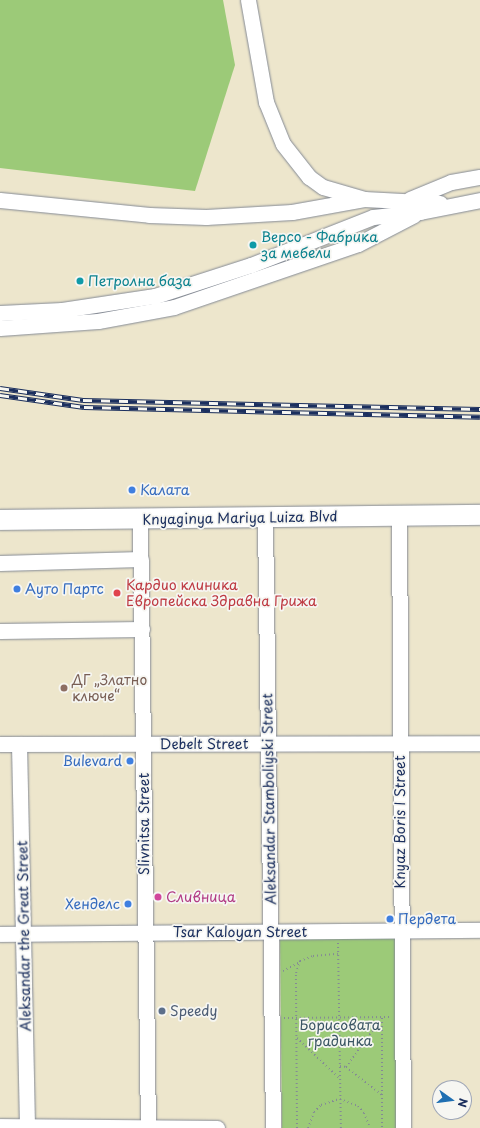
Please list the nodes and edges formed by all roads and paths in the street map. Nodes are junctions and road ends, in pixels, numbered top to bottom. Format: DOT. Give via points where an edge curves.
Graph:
graph roads {
  1 [pos="248,0"];
  2 [pos="480,177"];
  3 [pos="364,199"];
  4 [pos="0,200"];
  5 [pos="480,200"];
  6 [pos="405,201"];
  7 [pos="462,204"];
  8 [pos="420,212"];
  9 [pos="0,313"];
  10 [pos="0,328"];
  11 [pos="480,515"];
  12 [pos="399,516"];
  13 [pos="265,517"];
  14 [pos="0,520"];
  15 [pos="140,520"];
  16 [pos="141,559"];
  17 [pos="0,563"];
  18 [pos="142,629"];
  19 [pos="0,631"];
  20 [pos="400,743"];
  21 [pos="480,743"];
  22 [pos="0,744"];
  23 [pos="19,744"];
  24 [pos="144,744"];
  25 [pos="268,744"];
  26 [pos="480,930"];
  27 [pos="401,931"];
  28 [pos="271,932"];
  29 [pos="145,933"];
  30 [pos="0,934"];
  31 [pos="25,934"];
  32 [pos="338,938"];
  33 [pos="338,954"];
  34 [pos="300,961"];
  35 [pos="280,972"];
  36 [pos="281,1018"];
  37 [pos="297,1018"];
  38 [pos="339,1018"];
  39 [pos="382,1018"];
  40 [pos="393,1018"];
  41 [pos="297,1038"];
  42 [pos="340,1066"];
  43 [pos="346,1067"];
  44 [pos="340,1079"];
  45 [pos="382,1096"];
  46 [pos="340,1100"];
  47 [pos="0,1126"];
  48 [pos="27,1127"];
  49 [pos="148,1127"];
  50 [pos="217,1128"];
  51 [pos="273,1128"];
  52 [pos="297,1128"];
  53 [pos="308,1128"];
  54 [pos="341,1128"];
  55 [pos="370,1128"];
  56 [pos="382,1128"];
  57 [pos="403,1128"];
  1 -- 3 [label="street" via="266,102 283,144 309,177 323,187"];
  2 -- 6 [label="street" via="451,182"];
  3 -- 4 [label="street" via="292,212 206,217 149,215"];
  3 -- 6 [label="street"];
  5 -- 7 [label="street"];
  6 -- 7 [label="street"];
  7 -- 8 [label="street"];
  8 -- 9 [label="street" via="373,217 186,288 121,302 62,310"];
  8 -- 10 [label="street" via="358,244 174,307 136,315 49,326"];
  11 -- 12 [label="main road, Knyaginya Mariya Luiza Blvd"];
  12 -- 13 [label="main road, Knyaginya Mariya Luiza Blvd"];
  12 -- 20 [label="street, Knyaz Boris I Street"];
  13 -- 15 [label="main road, Knyaginya Mariya Luiza Blvd"];
  13 -- 25 [label="street, Aleksandar Stamboliyski Street"];
  14 -- 15 [label="main road, Knyaginya Mariya Luiza Blvd"];
  15 -- 16 [label="street, Slivnitsa Street"];
  16 -- 17 [label="street"];
  16 -- 18 [label="street, Slivnitsa Street"];
  18 -- 19 [label="street"];
  18 -- 24 [label="street, Slivnitsa Street"];
  20 -- 21 [label="street, Debelt Street"];
  20 -- 25 [label="street, Debelt Street"];
  20 -- 27 [label="street, Knyaz Boris I Street"];
  22 -- 23 [label="street, Debelt Street"];
  23 -- 24 [label="street, Debelt Street"];
  23 -- 31 [label="street, Aleksandar the Great Street"];
  24 -- 25 [label="street, Debelt Street"];
  24 -- 29 [label="street, Slivnitsa Street"];
  25 -- 28 [label="street, Aleksandar Stamboliyski Street"];
  26 -- 27 [label="street, Tsar Kaloyan Street"];
  27 -- 28 [label="street, Tsar Kaloyan Street"];
  27 -- 57 [label="street, Knyaz Boris I Street"];
  28 -- 29 [label="street, Tsar Kaloyan Street"];
  28 -- 51 [label="street, Aleksandar Stamboliyski Street"];
  29 -- 31 [label="street, Tsar Kaloyan Street"];
  29 -- 49 [label="street, Slivnitsa Street"];
  30 -- 31 [label="street, Tsar Kaloyan Street"];
  31 -- 48 [label="street, Aleksandar the Great Street"];
  32 -- 33 [label="path"];
  33 -- 34 [label="path" via="313,956"];
  33 -- 38 [label="path"];
  34 -- 35 [label="path" via="294,967"];
  34 -- 37 [label="path" via="296,973"];
  36 -- 37 [label="path"];
  37 -- 38 [label="path"];
  37 -- 41 [label="path"];
  38 -- 39 [label="path"];
  38 -- 42 [label="path"];
  39 -- 40 [label="path"];
  39 -- 43 [label="path"];
  39 -- 45 [label="path"];
  41 -- 44 [label="path"];
  41 -- 52 [label="path"];
  42 -- 43 [label="path"];
  42 -- 44 [label="path"];
  43 -- 45 [label="path"];
  44 -- 46 [label="path"];
  45 -- 56 [label="path"];
  46 -- 53 [label="path" via="321,1105 314,1112"];
  46 -- 54 [label="path"];
  46 -- 55 [label="path" via="358,1106"];
  47 -- 48 [label="street"];
  48 -- 49 [label="street"];
  49 -- 50 [label="street"];
}
